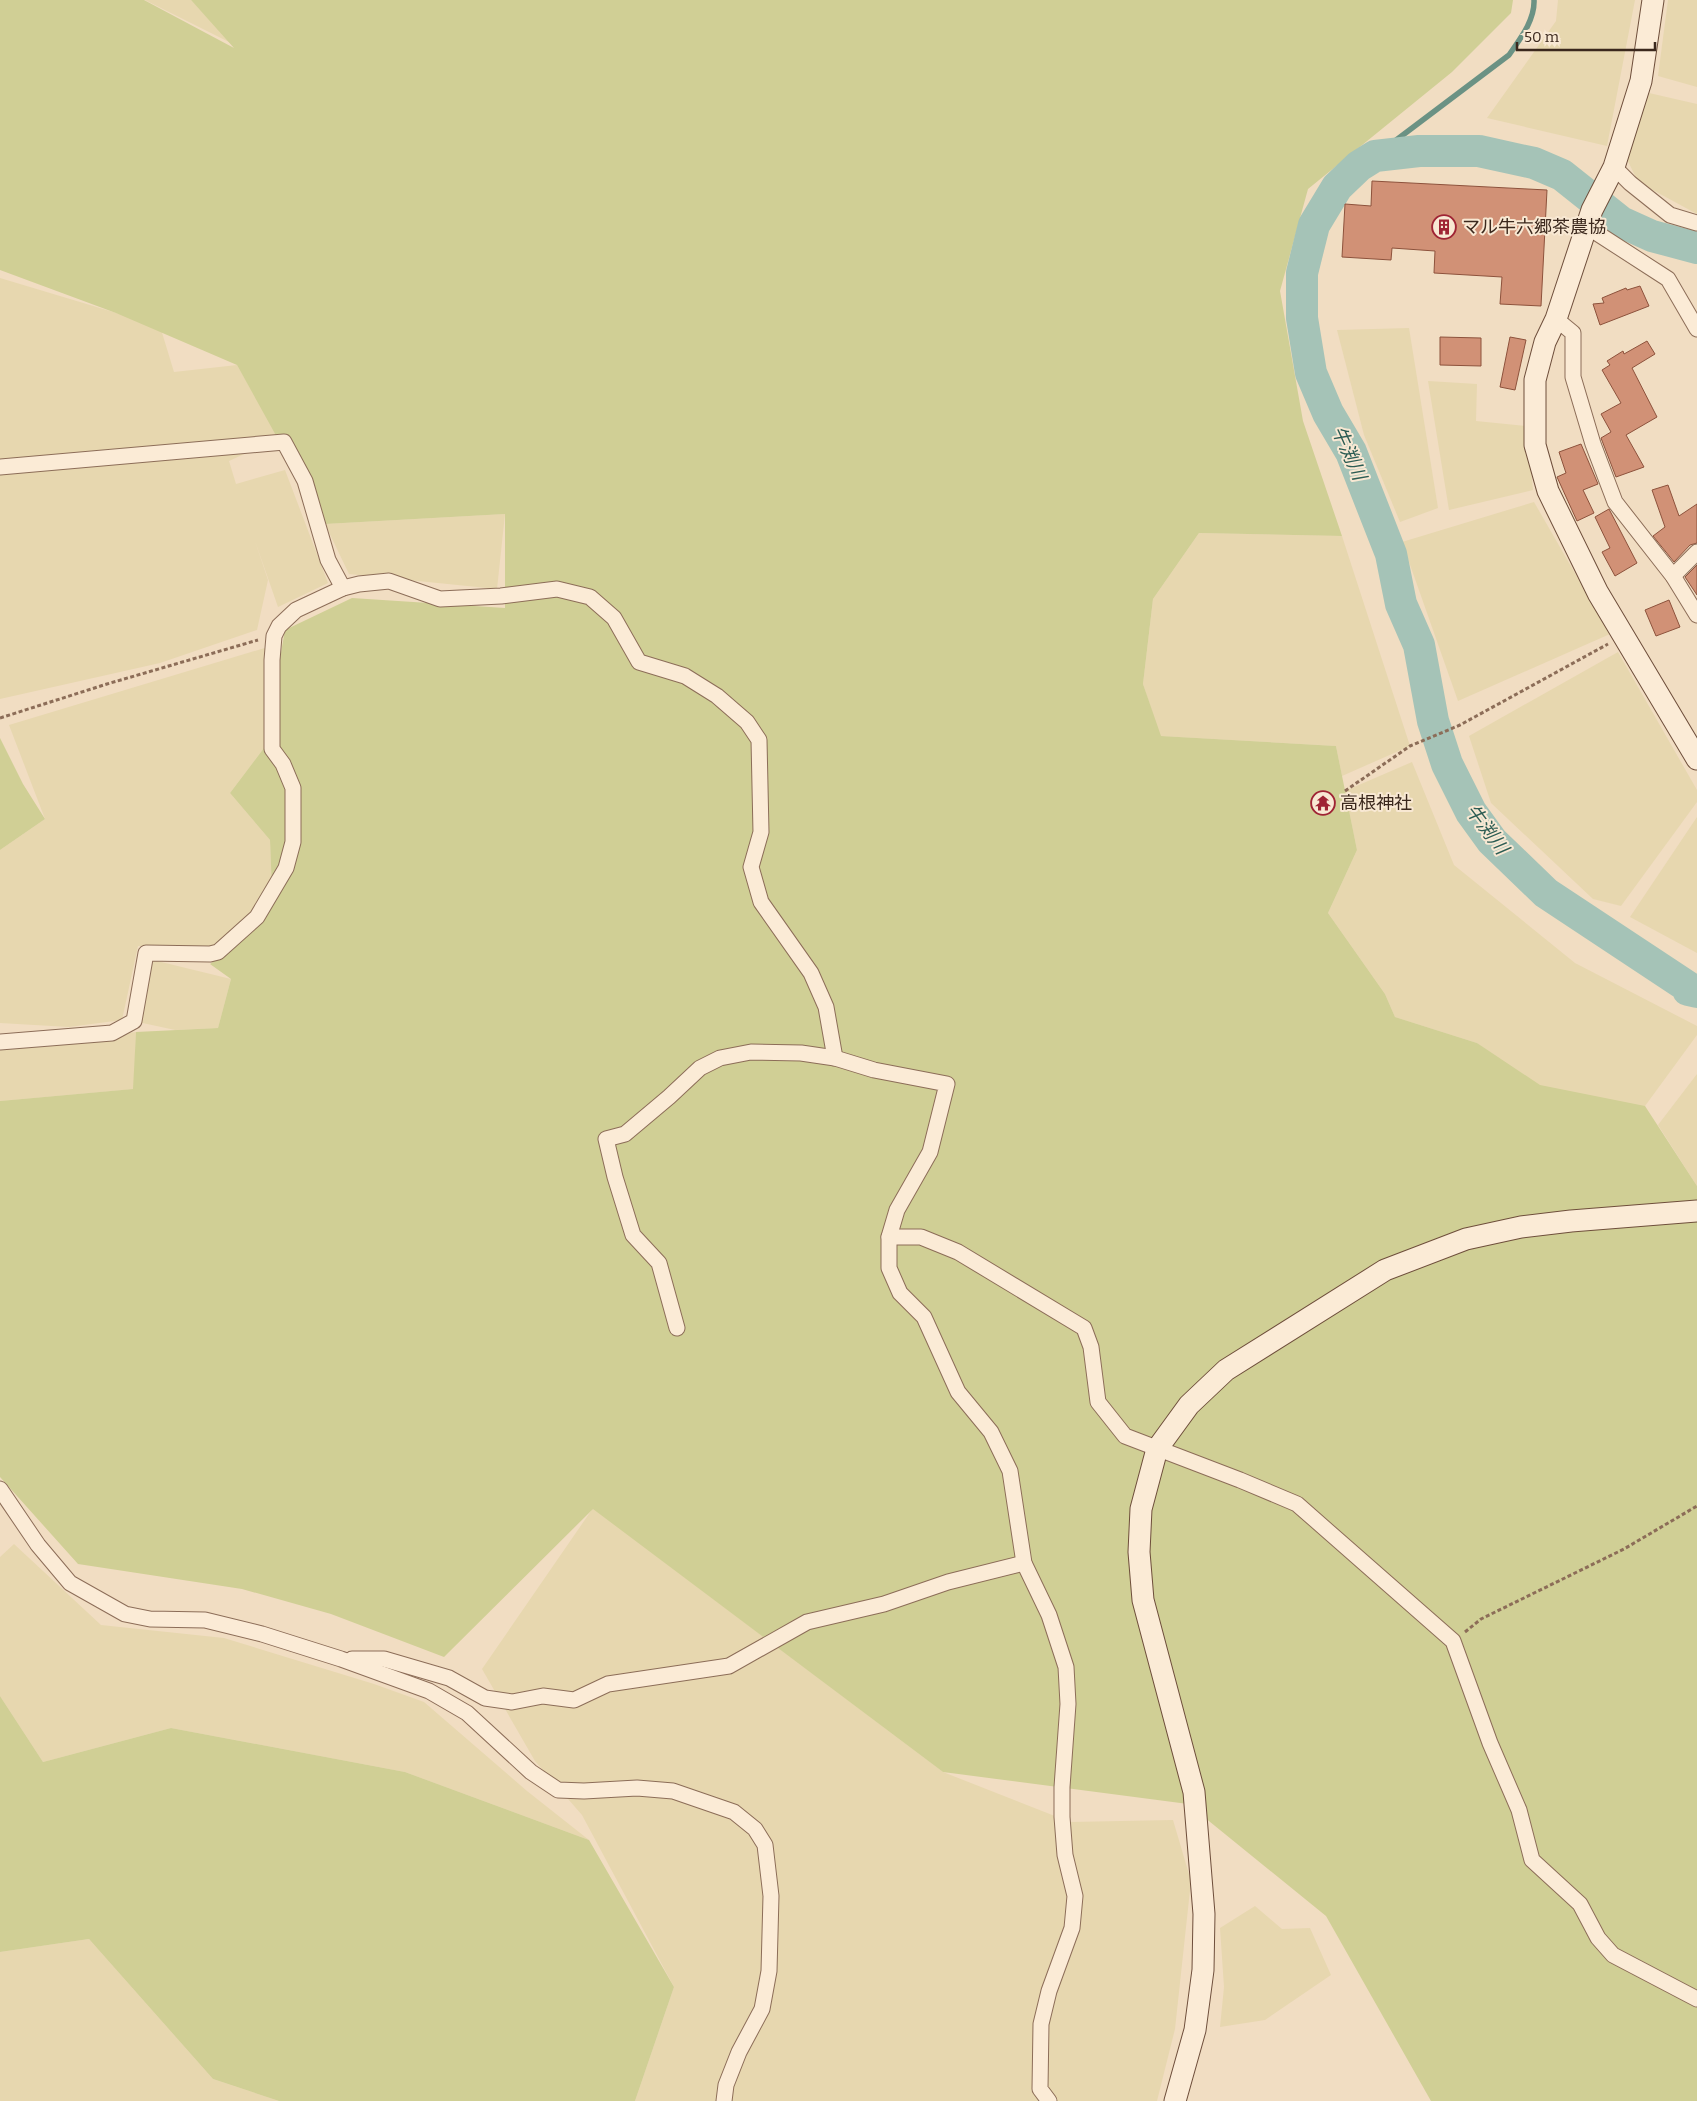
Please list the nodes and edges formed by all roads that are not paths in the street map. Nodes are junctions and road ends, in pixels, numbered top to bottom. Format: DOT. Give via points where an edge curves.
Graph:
graph roads {
  1 [pos="1653,0"];
  2 [pos="1611,172"];
  3 [pos="1589,218"];
  4 [pos="1697,223"];
  5 [pos="1556,318"];
  6 [pos="1697,329"];
  7 [pos="0,467"];
  8 [pos="1697,552"];
  9 [pos="1672,576"];
  10 [pos="343,588"];
  11 [pos="1697,615"];
  12 [pos="1697,759"];
  13 [pos="0,1042"];
  14 [pos="835,1058"];
  15 [pos="1697,1211"];
  16 [pos="889,1237"];
  17 [pos="677,1328"];
  18 [pos="1157,1449"];
  19 [pos="0,1489"];
  20 [pos="1024,1563"];
  21 [pos="341,1659"];
  22 [pos="1697,1999"];
  23 [pos="724,2101"];
  24 [pos="1049,2101"];
  25 [pos="1175,2101"];
  1 -- 2 [label="street" via="1641,81"];
  2 -- 3 [label="street"];
  2 -- 4 [label="street" via="1670,215"];
  3 -- 5 [label="street"];
  3 -- 6 [label="street" via="1668,279"];
  5 -- 9 [label="street" via="1573,334 1573,377 1615,502"];
  5 -- 12 [label="street" via="1545,342 1535,380 1534,445 1548,491 1598,593"];
  7 -- 10 [label="street" via="284,442 305,482 328,560"];
  8 -- 9 [label="street"];
  9 -- 11 [label="street"];
  10 -- 13 [label="street" via="296,610 279,626 274,636 272,749 293,788 293,842 286,868 257,917 218,952 146,953 134,1021 112,1033"];
  10 -- 14 [label="street" via="389,581 440,599 557,589 590,597 614,618 639,662 685,676 717,696 747,722 759,740 760,832 751,867 760,902 811,973 826,1007"];
  14 -- 16 [label="street" via="874,1070 947,1084 930,1152 896,1210"];
  14 -- 17 [label="street" via="801,1052 751,1052 720,1058 700,1068 625,1134 606,1139 633,1235 659,1264"];
  15 -- 18 [label="street" via="1521,1227 1466,1239 1385,1270 1226,1370 1188,1405"];
  16 -- 18 [label="street" via="921,1237 958,1252 1084,1328 1091,1347 1098,1402 1125,1436"];
  16 -- 20 [label="street" via="889,1268 900,1293 924,1317 958,1392 991,1432 1010,1471"];
  18 -- 22 [label="street" via="1296,1504 1453,1641 1490,1743 1519,1810 1532,1860 1580,1904 1598,1938 1614,1955"];
  18 -- 25 [label="street" via="1140,1509 1143,1600 1194,1792 1204,1914 1203,1970 1195,2030"];
  19 -- 21 [label="street" via="38,1545 70,1583 125,1614 150,1619 205,1620"];
  20 -- 21 [label="street" via="948,1582 884,1604 808,1622 729,1666 608,1684 574,1700 543,1696 512,1702 485,1698 449,1678 384,1659"];
  20 -- 24 [label="street" via="1049,1615 1066,1667 1068,1704 1062,1817 1065,1855 1076,1896 1072,1928 1049,1991 1041,2024 1040,2089"];
  21 -- 23 [label="street" via="429,1691 467,1713 531,1772 558,1790 584,1792 637,1788 673,1792 734,1812 756,1829 764,1845 771,1896 769,1971 762,2010 739,2052 726,2085"];
}
